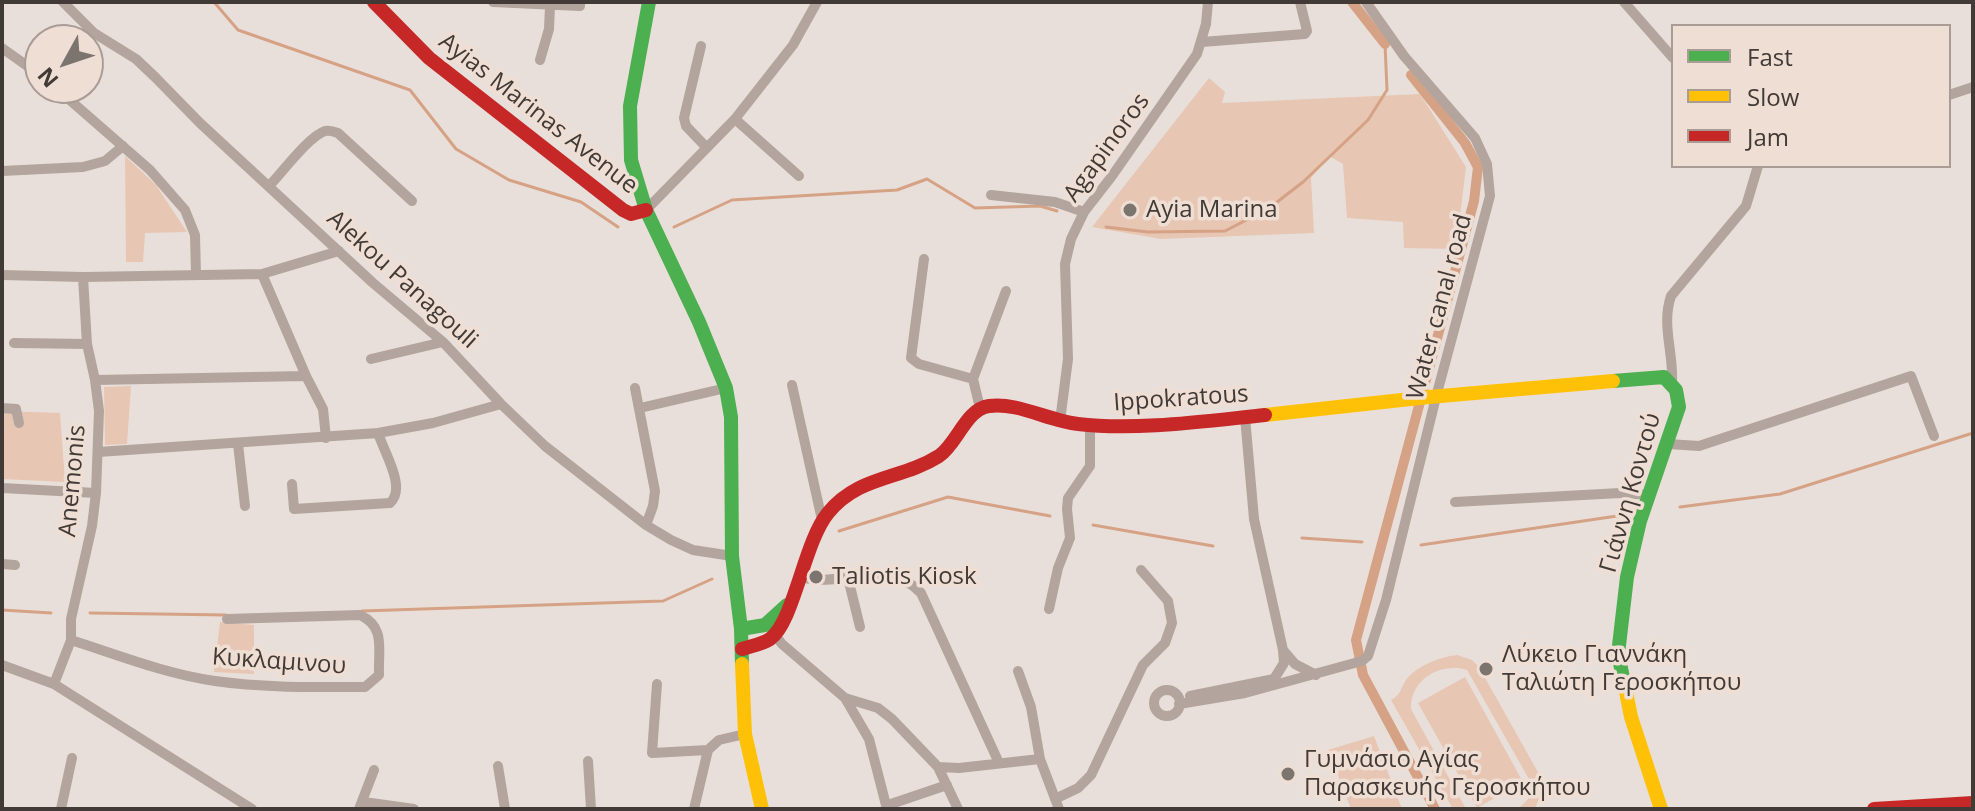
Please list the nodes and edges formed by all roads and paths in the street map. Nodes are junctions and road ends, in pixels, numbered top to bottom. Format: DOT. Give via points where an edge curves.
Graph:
graph roads {
  1 [pos="63,2"];
  2 [pos="374,2"];
  3 [pos="493,2"];
  4 [pos="514,2"];
  5 [pos="649,2"];
  6 [pos="817,2"];
  7 [pos="1208,2"];
  8 [pos="1300,2"];
  9 [pos="1366,2"];
  10 [pos="1624,2"];
  11 [pos="580,4"];
  12 [pos="550,6"];
  13 [pos="81,24"];
  14 [pos="1202,42"];
  15 [pos="104,43"];
  16 [pos="701,46"];
  17 [pos="2,48"];
  18 [pos="1671,56"];
  19 [pos="540,60"];
  20 [pos="24,64"];
  21 [pos="1973,87"];
  22 [pos="1951,94"];
  23 [pos="74,104"];
  24 [pos="735,119"];
  25 [pos="123,146"];
  26 [pos="707,148"];
  27 [pos="1757,168"];
  28 [pos="2,171"];
  29 [pos="799,176"];
  30 [pos="269,186"];
  31 [pos="991,195"];
  32 [pos="412,201"];
  33 [pos="646,210"];
  34 [pos="1084,212"];
  35 [pos="339,251"];
  36 [pos="924,259"];
  37 [pos="262,274"];
  38 [pos="2,275"];
  39 [pos="196,275"];
  40 [pos="83,277"];
  41 [pos="1006,291"];
  42 [pos="443,342"];
  43 [pos="14,343"];
  44 [pos="87,344"];
  45 [pos="371,359"];
  46 [pos="306,376"];
  47 [pos="973,379"];
  48 [pos="95,380"];
  49 [pos="1672,383"];
  50 [pos="792,385"];
  51 [pos="635,388"];
  52 [pos="726,388"];
  53 [pos="1433,397"];
  54 [pos="501,404"];
  55 [pos="2,408"];
  56 [pos="640,408"];
  57 [pos="980,408"];
  58 [pos="1245,417"];
  59 [pos="1060,421"];
  60 [pos="19,423"];
  61 [pos="1090,426"];
  62 [pos="378,433"];
  63 [pos="1934,436"];
  64 [pos="326,438"];
  65 [pos="238,444"];
  66 [pos="1668,444"];
  67 [pos="98,452"];
  68 [pos="292,484"];
  69 [pos="2,488"];
  70 [pos="96,493"];
  71 [pos="1650,495"];
  72 [pos="1455,502"];
  73 [pos="245,506"];
  74 [pos="822,520"];
  75 [pos="646,525"];
  76 [pos="732,556"];
  77 [pos="2,564"];
  78 [pos="15,565"];
  79 [pos="1141,570"];
  80 [pos="800,577"];
  81 [pos="848,578"];
  82 [pos="791,602"];
  83 [pos="1049,609"];
  84 [pos="227,619"];
  85 [pos="860,627"];
  86 [pos="741,629"];
  87 [pos="775,635"];
  88 [pos="71,640"];
  89 [pos="742,649"];
  90 [pos="1283,650"];
  91 [pos="2,665"];
  92 [pos="1018,671"];
  93 [pos="1316,675"];
  94 [pos="54,684"];
  95 [pos="657,684"];
  96 [pos="845,698"];
  97 [pos="745,734"];
  98 [pos="708,750"];
  99 [pos="72,758"];
  100 [pos="1040,759"];
  101 [pos="588,761"];
  102 [pos="999,763"];
  103 [pos="498,766"];
  104 [pos="938,767"];
  105 [pos="374,770"];
  106 [pos="947,785"];
  107 [pos="1973,803"];
  108 [pos="1057,804"];
  109 [pos="362,806"];
  110 [pos="888,807"];
  111 [pos="61,809"];
  112 [pos="252,809"];
  113 [pos="414,809"];
  114 [pos="505,809"];
  115 [pos="591,809"];
  116 [pos="694,809"];
  117 [pos="762,809"];
  118 [pos="958,809"];
  119 [pos="1661,809"];
  120 [pos="1874,809"];
  1 -- 13 [label="street, Alekou Panagouli"];
  2 -- 33 [label="street, Ayias Marinas Avenue" via="429,58 623,210"];
  3 -- 4 [label="street"];
  4 -- 12 [label="street"];
  5 -- 33 [label="street" via="630,106 631,160"];
  6 -- 24 [label="street" via="793,45"];
  7 -- 14 [label="street, Agapinoros"];
  8 -- 14 [label="street" via="1305,34"];
  9 -- 53 [label="street, Water canal road" via="1404,56 1475,138 1487,164 1490,196"];
  10 -- 18 [label="street"];
  11 -- 12 [label="street"];
  12 -- 19 [label="street"];
  14 -- 34 [label="street, Agapinoros"];
  15 -- 30 [label="street, Alekou Panagouli" via="136,59"];
  16 -- 26 [label="street" via="684,118"];
  17 -- 20 [label="street"];
  21 -- 22 [label="street"];
  23 -- 25 [label="street"];
  24 -- 26 [label="street"];
  24 -- 29 [label="street"];
  25 -- 28 [label="street" via="105,161 83,167"];
  25 -- 39 [label="street" via="185,210 195,235"];
  26 -- 33 [label="street"];
  27 -- 49 [label="street, Γιάννη Κοντού" via="1746,206 1671,296 1666,313"];
  30 -- 32 [label="street" via="316,137 331,131"];
  30 -- 35 [label="street, Alekou Panagouli"];
  31 -- 34 [label="street" via="1055,202"];
  33 -- 52 [label="street"];
  34 -- 59 [label="street, Agapinoros" via="1065,264 1068,359"];
  35 -- 37 [label="street"];
  35 -- 42 [label="street, Alekou Panagouli"];
  36 -- 47 [label="street" via="911,358"];
  37 -- 39 [label="street"];
  37 -- 46 [label="street"];
  38 -- 40 [label="street"];
  39 -- 40 [label="street"];
  40 -- 44 [label="street, Anemonis"];
  41 -- 47 [label="street"];
  42 -- 45 [label="street"];
  42 -- 54 [label="street, Alekou Panagouli"];
  43 -- 44 [label="street"];
  44 -- 48 [label="street, Anemonis"];
  46 -- 48 [label="street"];
  46 -- 64 [label="street" via="323,409"];
  47 -- 57 [label="street"];
  48 -- 67 [label="street, Anemonis"];
  49 -- 53 [label="street, Ippokratous" via="1651,376"];
  49 -- 66 [label="street, Γιάννη Κοντού" via="1679,407"];
  50 -- 74 [label="street"];
  51 -- 56 [label="street"];
  52 -- 56 [label="street"];
  52 -- 76 [label="street"];
  53 -- 58 [label="street, Ippokratous"];
  53 -- 93 [label="street, Water canal road" via="1386,600 1367,657"];
  54 -- 62 [label="street"];
  54 -- 75 [label="street, Alekou Panagouli" via="545,446"];
  55 -- 60 [label="street" via="16,409"];
  56 -- 75 [label="street" via="655,491"];
  57 -- 59 [label="street, Ippokratous" via="995,405"];
  57 -- 74 [label="street" via="940,455 849,492"];
  58 -- 61 [label="street, Ippokratous"];
  58 -- 90 [label="street" via="1254,519"];
  59 -- 61 [label="street, Ippokratous"];
  61 -- 83 [label="street" via="1090,466 1068,498 1070,538"];
  62 -- 64 [label="street"];
  62 -- 68 [label="street" via="398,488 390,503 294,509"];
  63 -- 66 [label="street" via="1911,376 1699,446"];
  64 -- 65 [label="street"];
  65 -- 67 [label="street"];
  65 -- 73 [label="street"];
  66 -- 71 [label="street, Γιάννη Κοντού"];
  67 -- 70 [label="street, Anemonis"];
  69 -- 70 [label="street"];
  70 -- 88 [label="street, Anemonis"];
  71 -- 72 [label="street"];
  71 -- 119 [label="street, Γιάννη Κοντού" via="1627,577 1618,654 1631,717"];
  74 -- 80 [label="street"];
  75 -- 76 [label="street, Alekou Panagouli" via="683,547"];
  76 -- 86 [label="street"];
  77 -- 78 [label="street"];
  79 -- 108 [label="street" via="1168,601 1172,623 1165,643 1143,665 1091,775"];
  80 -- 81 [label="street" via="820,582"];
  80 -- 82 [label="street"];
  81 -- 85 [label="street"];
  81 -- 102 [label="street" via="886,573 903,578 921,593"];
  82 -- 86 [label="street" via="765,625"];
  82 -- 87 [label="street"];
  84 -- 88 [label="street, Κυκλαμινου" via="360,615 378,631 379,675 365,687 214,681"];
  86 -- 89 [label="street"];
  87 -- 89 [label="street"];
  87 -- 96 [label="street"];
  88 -- 94 [label="street, Anemonis"];
  89 -- 97 [label="street"];
  90 -- 93 [label="street"];
  90 -- 93 [label="street" via="1284,663 1274,679 1179,701 1245,693"];
  91 -- 94 [label="street"];
  92 -- 100 [label="street"];
  94 -- 112 [label="street"];
  95 -- 98 [label="street" via="652,753"];
  96 -- 104 [label="street" via="878,708"];
  96 -- 110 [label="street" via="869,739"];
  97 -- 98 [label="street" via="719,740"];
  97 -- 117 [label="street"];
  98 -- 116 [label="street"];
  99 -- 111 [label="street"];
  100 -- 102 [label="street"];
  100 -- 108 [label="street"];
  101 -- 115 [label="street"];
  102 -- 104 [label="street"];
  103 -- 114 [label="street"];
  104 -- 106 [label="street"];
  105 -- 109 [label="street"];
  106 -- 110 [label="street"];
  106 -- 118 [label="street"];
  107 -- 120 [label="street"];
  109 -- 113 [label="street"];
}
